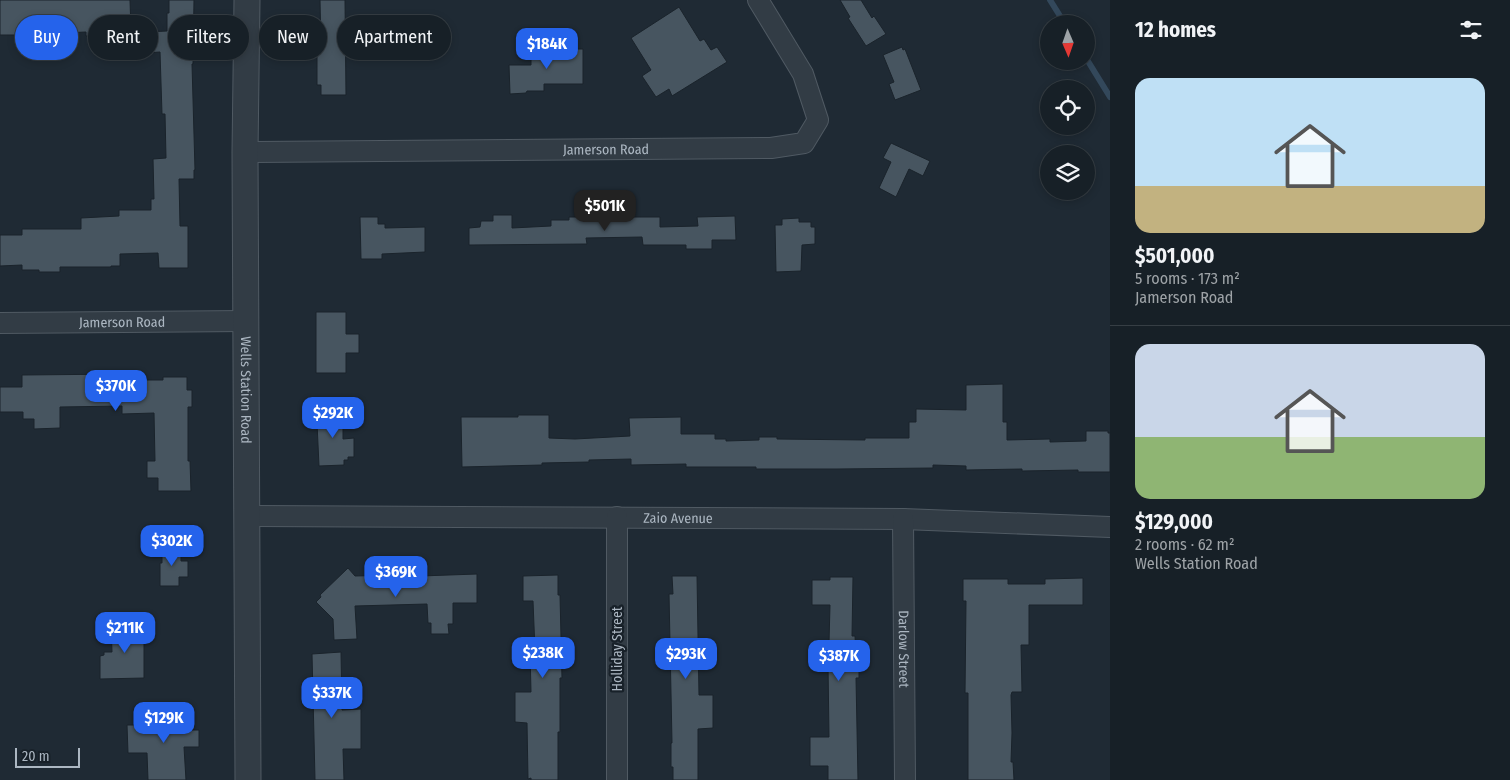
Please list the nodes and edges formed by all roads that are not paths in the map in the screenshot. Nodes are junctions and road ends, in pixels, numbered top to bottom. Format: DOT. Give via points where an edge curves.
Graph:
graph roads {
  1 [pos="247,0"];
  2 [pos="758,0"];
  3 [pos="245,152"];
  4 [pos="246,322"];
  5 [pos="0,323"];
  6 [pos="247,516"];
  7 [pos="617,518"];
  8 [pos="903,519"];
  9 [pos="1110,527"];
  10 [pos="248,780"];
  11 [pos="617,780"];
  12 [pos="905,780"];
  1 -- 3 [label="street, Wells Station Road"];
  2 -- 3 [label="street, Jamerson Road" via="803,74 818,120 804,143 771,148"];
  3 -- 4 [label="street, Wells Station Road"];
  4 -- 5 [label="street, Jamerson Road"];
  4 -- 6 [label="street, Wells Station Road"];
  6 -- 7 [label="street, Zaio Avenue"];
  6 -- 10 [label="street, Wells Station Road"];
  7 -- 8 [label="street, Zaio Avenue"];
  7 -- 11 [label="street, Holliday Street"];
  8 -- 9 [label="street, Zaio Avenue"];
  8 -- 12 [label="street, Darlow Street"];
}
